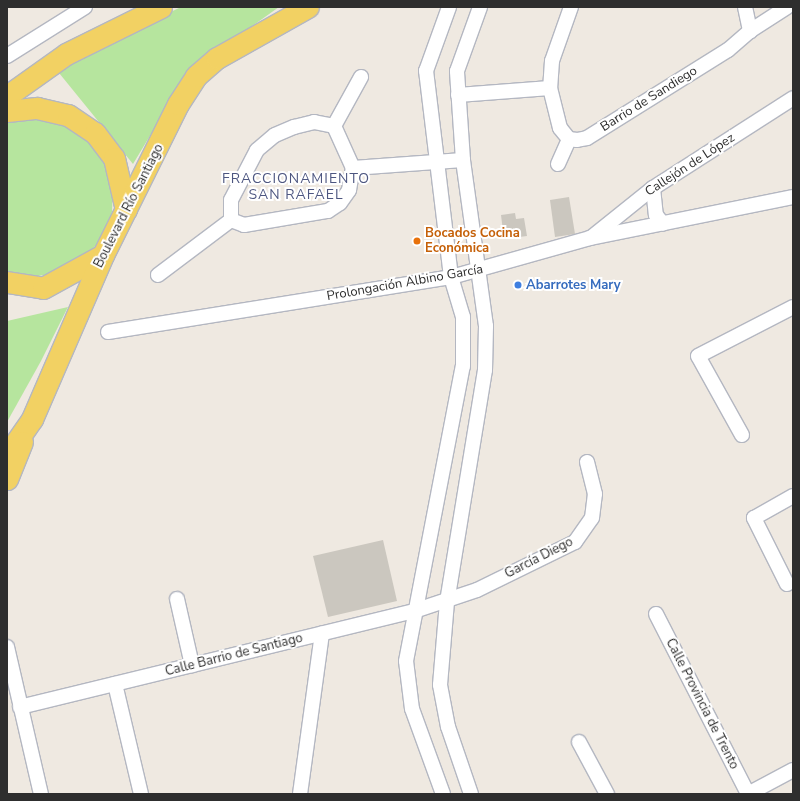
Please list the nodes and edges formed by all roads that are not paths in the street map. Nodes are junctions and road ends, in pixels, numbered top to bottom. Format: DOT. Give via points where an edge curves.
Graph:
graph roads {
  1 [pos="85,7"];
  2 [pos="160,7"];
  3 [pos="308,7"];
  4 [pos="449,7"];
  5 [pos="480,7"];
  6 [pos="571,7"];
  7 [pos="745,7"];
  8 [pos="787,7"];
  9 [pos="750,31"];
  10 [pos="7,56"];
  11 [pos="361,77"];
  12 [pos="550,88"];
  13 [pos="458,95"];
  14 [pos="7,96"];
  15 [pos="793,98"];
  16 [pos="7,111"];
  17 [pos="334,126"];
  18 [pos="569,139"];
  19 [pos="463,160"];
  20 [pos="437,164"];
  21 [pos="558,164"];
  22 [pos="353,168"];
  23 [pos="653,188"];
  24 [pos="792,200"];
  25 [pos="126,210"];
  26 [pos="231,220"];
  27 [pos="663,224"];
  28 [pos="590,238"];
  29 [pos="103,255"];
  30 [pos="478,271"];
  31 [pos="158,275"];
  32 [pos="452,277"];
  33 [pos="7,282"];
  34 [pos="793,307"];
  35 [pos="108,332"];
  36 [pos="32,419"];
  37 [pos="742,435"];
  38 [pos="7,455"];
  39 [pos="587,462"];
  40 [pos="7,479"];
  41 [pos="793,496"];
  42 [pos="787,584"];
  43 [pos="177,599"];
  44 [pos="447,602"];
  45 [pos="414,611"];
  46 [pos="656,614"];
  47 [pos="322,634"];
  48 [pos="7,647"];
  49 [pos="192,666"];
  50 [pos="115,684"];
  51 [pos="20,707"];
  52 [pos="579,742"];
  53 [pos="793,770"];
  54 [pos="41,794"];
  55 [pos="141,794"];
  56 [pos="300,794"];
  57 [pos="443,794"];
  58 [pos="471,794"];
  59 [pos="607,794"];
  60 [pos="748,794"];
  1 -- 10 [label="street"];
  2 -- 14 [label="main road" via="66,54"];
  3 -- 25 [label="main road, Boulevard Río Santiago" via="217,58 196,76 178,104"];
  4 -- 20 [label="street" via="426,71"];
  5 -- 13 [label="street" via="458,71"];
  6 -- 12 [label="street" via="552,61"];
  7 -- 9 [label="street"];
  8 -- 9 [label="street, Barrio de Sandiego"];
  9 -- 18 [label="street, Barrio de Sandiego" via="728,50 587,138"];
  11 -- 17 [label="street"];
  12 -- 13 [label="street"];
  12 -- 18 [label="street" via="560,128"];
  13 -- 19 [label="street"];
  15 -- 23 [label="street, Callejón de López"];
  16 -- 25 [label="main road" via="37,108 68,115 95,133 114,158"];
  17 -- 22 [label="street"];
  17 -- 26 [label="street" via="314,122 294,127 275,135 257,150 231,200"];
  18 -- 21 [label="street"];
  19 -- 20 [label="street"];
  19 -- 30 [label="street"];
  20 -- 22 [label="street"];
  20 -- 32 [label="street"];
  22 -- 26 [label="street" via="349,190 340,203 328,211 244,225"];
  23 -- 27 [label="street" via="656,215"];
  23 -- 28 [label="street, Callejón de López"];
  24 -- 27 [label="street, Prolongación Albino García"];
  25 -- 29 [label="main road, Boulevard Río Santiago"];
  26 -- 31 [label="street"];
  27 -- 28 [label="street, Prolongación Albino García"];
  28 -- 30 [label="street, Prolongación Albino García"];
  29 -- 33 [label="main road" via="43,288"];
  29 -- 36 [label="main road, Boulevard Río Santiago"];
  30 -- 32 [label="street, Prolongación Albino García"];
  30 -- 44 [label="street" via="486,326 485,370"];
  32 -- 35 [label="street, Prolongación Albino García"];
  32 -- 45 [label="street" via="463,317 463,366"];
  34 -- 37 [label="street" via="698,356"];
  36 -- 38 [label="main road, Boulevard Río Santiago"];
  36 -- 40 [label="main road"];
  39 -- 44 [label="street, García Diego" via="595,494 592,518 575,542"];
  41 -- 42 [label="street" via="754,518"];
  43 -- 49 [label="street"];
  44 -- 45 [label="street, Calle Barrio de Santiago"];
  44 -- 58 [label="street" via="440,685 448,727"];
  45 -- 47 [label="street, Calle Barrio de Santiago"];
  45 -- 57 [label="street" via="406,661 412,709"];
  46 -- 60 [label="street, Calle Provincia de Trento"];
  47 -- 49 [label="street, Calle Barrio de Santiago"];
  47 -- 56 [label="street"];
  48 -- 51 [label="street"];
  49 -- 50 [label="street, Calle Barrio de Santiago"];
  50 -- 51 [label="street, Calle Barrio de Santiago"];
  50 -- 55 [label="street"];
  51 -- 54 [label="street"];
  52 -- 59 [label="street"];
  53 -- 60 [label="street"];
}
